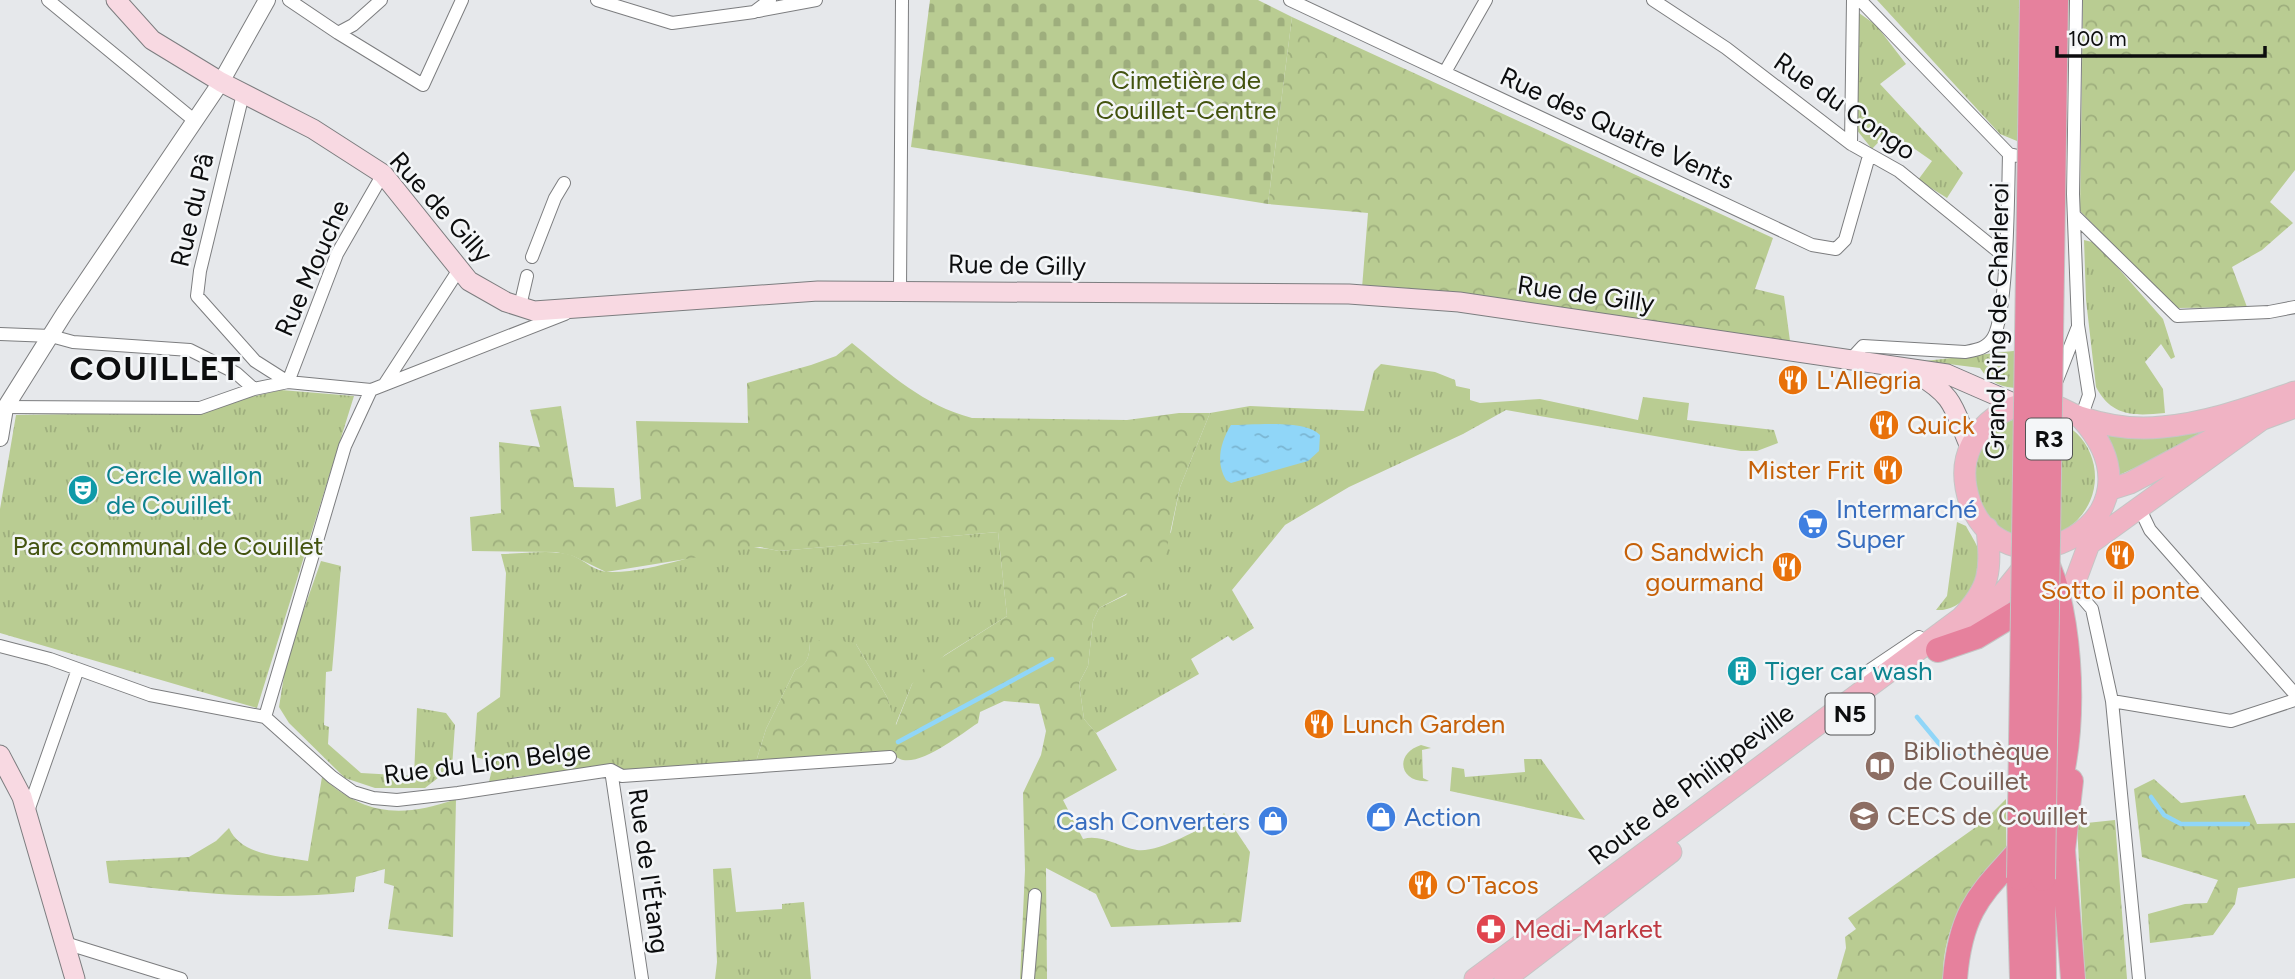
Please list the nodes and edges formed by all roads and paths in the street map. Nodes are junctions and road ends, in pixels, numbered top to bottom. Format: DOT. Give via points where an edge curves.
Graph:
graph roads {
  1 [pos="48,0"];
  2 [pos="116,0"];
  3 [pos="267,0"];
  4 [pos="289,0"];
  5 [pos="381,0"];
  6 [pos="462,0"];
  7 [pos="597,0"];
  8 [pos="770,0"];
  9 [pos="816,0"];
  10 [pos="902,0"];
  11 [pos="1290,0"];
  12 [pos="1485,0"];
  13 [pos="1653,0"];
  14 [pos="1853,0"];
  15 [pos="1860,0"];
  16 [pos="2032,0"];
  17 [pos="2056,0"];
  18 [pos="2077,0"];
  19 [pos="754,12"];
  20 [pos="338,33"];
  21 [pos="1445,72"];
  22 [pos="222,82"];
  23 [pos="243,94"];
  24 [pos="195,121"];
  25 [pos="1851,144"];
  26 [pos="2009,154"];
  27 [pos="1869,156"];
  28 [pos="2074,165"];
  29 [pos="383,174"];
  30 [pos="564,183"];
  31 [pos="2074,215"];
  32 [pos="532,257"];
  33 [pos="2005,257"];
  34 [pos="458,271"];
  35 [pos="527,276"];
  36 [pos="900,290"];
  37 [pos="520,306"];
  38 [pos="2295,307"];
  39 [pos="578,309"];
  40 [pos="2078,325"];
  41 [pos="0,334"];
  42 [pos="51,336"];
  43 [pos="1851,359"];
  44 [pos="1910,369"];
  45 [pos="288,382"];
  46 [pos="384,385"];
  47 [pos="254,389"];
  48 [pos="371,390"];
  49 [pos="2295,392"];
  50 [pos="2048,404"];
  51 [pos="2018,405"];
  52 [pos="2,407"];
  53 [pos="2295,407"];
  54 [pos="2081,418"];
  55 [pos="2261,420"];
  56 [pos="0,438"];
  57 [pos="1970,447"];
  58 [pos="2108,490"];
  59 [pos="2138,507"];
  60 [pos="1987,528"];
  61 [pos="2080,538"];
  62 [pos="2038,548"];
  63 [pos="2073,587"];
  64 [pos="1979,599"];
  65 [pos="2063,613"];
  66 [pos="0,646"];
  67 [pos="1938,650"];
  68 [pos="78,669"];
  69 [pos="1861,676"];
  70 [pos="2295,694"];
  71 [pos="2295,700"];
  72 [pos="2112,701"];
  73 [pos="265,717"];
  74 [pos="0,755"];
  75 [pos="890,757"];
  76 [pos="611,770"];
  77 [pos="27,815"];
  78 [pos="2031,878"];
  79 [pos="1035,895"];
  80 [pos="65,943"];
  81 [pos="75,979"];
  82 [pos="181,979"];
  83 [pos="642,979"];
  84 [pos="1028,979"];
  85 [pos="1475,979"];
  86 [pos="1505,979"];
  87 [pos="1955,979"];
  88 [pos="2022,979"];
  89 [pos="2045,979"];
  90 [pos="2073,979"];
  91 [pos="2139,979"];
  1 -- 24 [label="street"];
  2 -- 22 [label="main road, Rue de Gilly" via="152,40"];
  3 -- 22 [label="street"];
  4 -- 20 [label="street"];
  5 -- 20 [label="street"];
  6 -- 20 [label="street" via="423,85"];
  7 -- 19 [label="street" via="672,23"];
  8 -- 19 [label="street"];
  9 -- 19 [label="street"];
  10 -- 36 [label="street"];
  11 -- 21 [label="street, Rue des Quatre Vents"];
  12 -- 21 [label="street"];
  13 -- 25 [label="street, Rue du Congo" via="1726,48"];
  14 -- 25 [label="street"];
  15 -- 26 [label="street"];
  16 -- 78 [label="highway, Grand Ring de Charleroi / R3, bridge"];
  17 -- 78 [label="highway, Grand Ring de Charleroi / R3, bridge"];
  18 -- 28 [label="street"];
  21 -- 27 [label="street, Rue des Quatre Vents" via="1812,245 1836,249 1845,240"];
  22 -- 23 [label="main road, Rue de Gilly"];
  22 -- 24 [label="street"];
  23 -- 29 [label="main road, Rue de Gilly"];
  23 -- 45 [label="street, Rue du Pâ" via="197,296 255,361"];
  24 -- 42 [label="street"];
  25 -- 27 [label="street, Rue du Congo"];
  26 -- 28 [label="street"];
  26 -- 33 [label="street"];
  27 -- 33 [label="street, Rue du Congo" via="1899,171"];
  28 -- 31 [label="street"];
  29 -- 34 [label="main road, Rue de Gilly"];
  29 -- 45 [label="street, Rue Mouche" via="337,254"];
  30 -- 32 [label="street"];
  31 -- 38 [label="street" via="2177,316"];
  31 -- 40 [label="street"];
  33 -- 43 [label="street" via="1994,336 1987,345 1965,352 1863,346"];
  34 -- 37 [label="main road, Rue de Gilly"];
  34 -- 46 [label="street"];
  35 -- 37 [label="street"];
  36 -- 39 [label="main road, Rue de Gilly" via="818,291"];
  36 -- 43 [label="main road, Rue de Gilly" via="1349,294 1446,301"];
  37 -- 39 [label="main road, Rue de Gilly" via="534,311"];
  39 -- 46 [label="street"];
  40 -- 50 [label="street"];
  40 -- 54 [label="street" via="2089,395"];
  41 -- 42 [label="street"];
  42 -- 47 [label="street" via="73,342 190,350 236,373"];
  42 -- 52 [label="street"];
  43 -- 44 [label="main road, Rue de Gilly"];
  44 -- 51 [label="main road, Rue de Gilly" via="1947,374"];
  44 -- 57 [label="main road" via="1942,389"];
  45 -- 47 [label="street"];
  45 -- 48 [label="street"];
  46 -- 48 [label="street"];
  47 -- 52 [label="street" via="200,408"];
  48 -- 73 [label="street" via="345,446"];
  49 -- 54 [label="main road" via="2201,422 2160,428 2123,427"];
  50 -- 51 [label="main road"];
  50 -- 54 [label="main road"];
  51 -- 57 [label="main road" via="1998,414"];
  52 -- 56 [label="street"];
  53 -- 55 [label="main road"];
  54 -- 58 [label="main road" via="2106,453"];
  55 -- 58 [label="main road"];
  55 -- 59 [label="main road"];
  57 -- 60 [label="main road, Route de Philippeville / N5" via="1966,490"];
  58 -- 61 [label="main road" via="2100,511"];
  59 -- 61 [label="main road"];
  59 -- 70 [label="street" via="2150,530"];
  60 -- 62 [label="main road, Route de Philippeville / N5" via="2018,546"];
  60 -- 64 [label="main road, Route de Philippeville / N5" via="1990,565"];
  61 -- 62 [label="main road"];
  61 -- 63 [label="main road" via="2085,550"];
  61 -- 63 [label="main road" via="2066,562"];
  62 -- 65 [label="highway" via="2051,571"];
  62 -- 67 [label="main road, Route de Philippeville / N5" via="1986,614"];
  63 -- 72 [label="street" via="2092,609"];
  63 -- 90 [label="highway" via="2078,742 2063,850"];
  64 -- 69 [label="street"];
  64 -- 85 [label="main road, Route de Philippeville / N5" via="1908,660"];
  65 -- 67 [label="highway" via="2052,603 2036,603 1976,636"];
  65 -- 87 [label="highway" via="2068,725 2059,788 2044,820 1981,891 1964,922"];
  66 -- 68 [label="street"];
  67 -- 86 [label="main road, Route de Philippeville / N5"];
  68 -- 73 [label="street" via="150,695"];
  68 -- 77 [label="street"];
  71 -- 72 [label="street" via="2231,721"];
  72 -- 91 [label="street"];
  73 -- 76 [label="street, Rue du Lion Belge" via="332,777 353,792 373,798 458,793"];
  74 -- 77 [label="main road"];
  75 -- 76 [label="street, Rue du Lion Belge" via="622,776"];
  76 -- 83 [label="street, Rue de l'Étang"];
  77 -- 80 [label="main road"];
  78 -- 88 [label="highway, Grand Ring de Charleroi / R3"];
  78 -- 89 [label="highway, Grand Ring de Charleroi / R3"];
  79 -- 84 [label="street"];
  80 -- 81 [label="main road"];
  80 -- 82 [label="street"];
}
